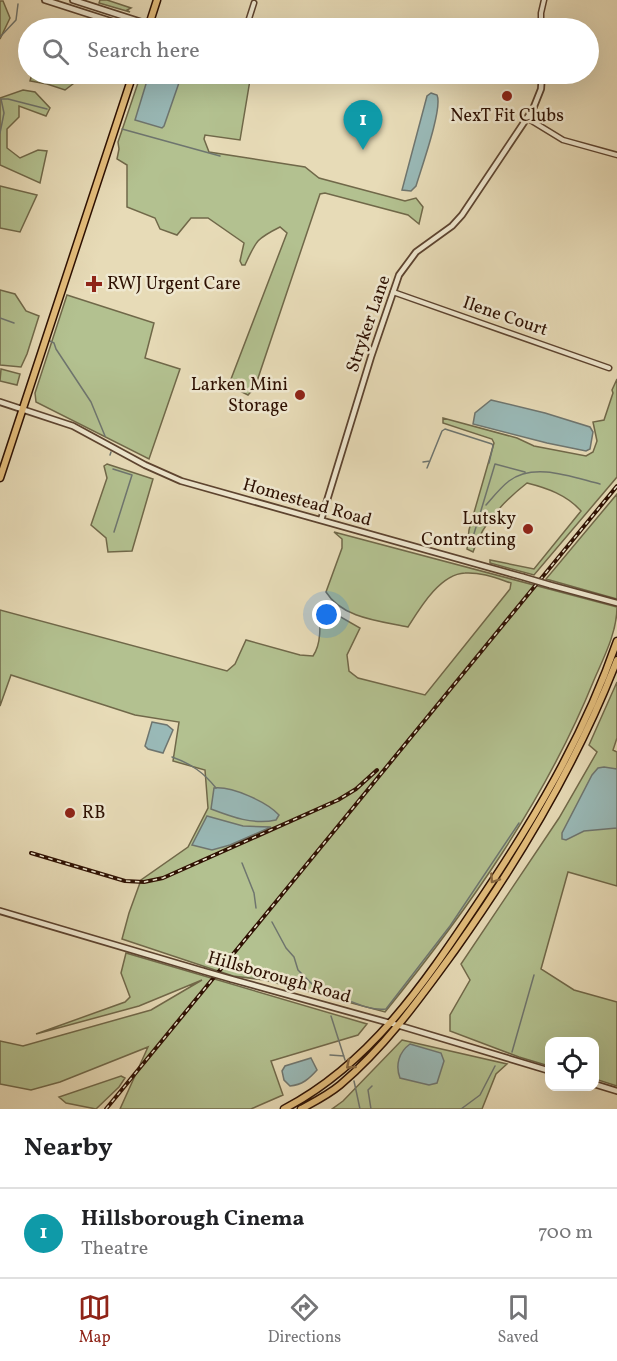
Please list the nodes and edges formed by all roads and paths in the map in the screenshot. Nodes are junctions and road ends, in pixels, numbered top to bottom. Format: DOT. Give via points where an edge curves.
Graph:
graph roads {
  1 [pos="45,0"];
  2 [pos="73,0"];
  3 [pos="157,0"];
  4 [pos="544,0"];
  5 [pos="254,3"];
  6 [pos="101,18"];
  7 [pos="123,18"];
  8 [pos="151,18"];
  9 [pos="249,18"];
  10 [pos="541,18"];
  11 [pos="130,84"];
  12 [pos="541,84"];
  13 [pos="527,118"];
  14 [pos="617,155"];
  15 [pos="393,292"];
  16 [pos="609,368"];
  17 [pos="0,402"];
  18 [pos="23,409"];
  19 [pos="0,478"];
  20 [pos="321,520"];
  21 [pos="617,603"];
  22 [pos="617,641"];
  23 [pos="617,660"];
  24 [pos="0,911"];
  25 [pos="395,1025"];
  26 [pos="545,1070"];
  27 [pos="599,1086"];
  28 [pos="617,1091"];
  29 [pos="284,1109"];
  30 [pos="301,1109"];
  1 -- 6 [label="street"];
  2 -- 7 [label="street"];
  3 -- 8 [label="main road"];
  4 -- 10 [label="street"];
  5 -- 9 [label="street"];
  11 -- 18 [label="main road"];
  12 -- 13 [label="street, Stryker Lane" via="539,97"];
  13 -- 14 [label="street" via="563,140"];
  13 -- 15 [label="street, Stryker Lane" via="462,215 409,259"];
  15 -- 16 [label="street, Ilene Court"];
  15 -- 20 [label="street, Stryker Lane"];
  17 -- 18 [label="street, Homestead Road"];
  18 -- 19 [label="main road"];
  18 -- 20 [label="street, Homestead Road" via="73,426 173,478"];
  20 -- 21 [label="street, Homestead Road, bridge"];
  22 -- 25 [label="main road, one-way" via="591,706 544,800"];
  23 -- 25 [label="main road" via="572,761 530,836 483,910"];
  24 -- 25 [label="street, Hillsborough Road, bridge"];
  25 -- 26 [label="street, Hillsborough Road"];
  25 -- 29 [label="main road, one-way" via="337,1076"];
  25 -- 30 [label="main road" via="372,1055 339,1086"];
  27 -- 28 [label="street"];
}
